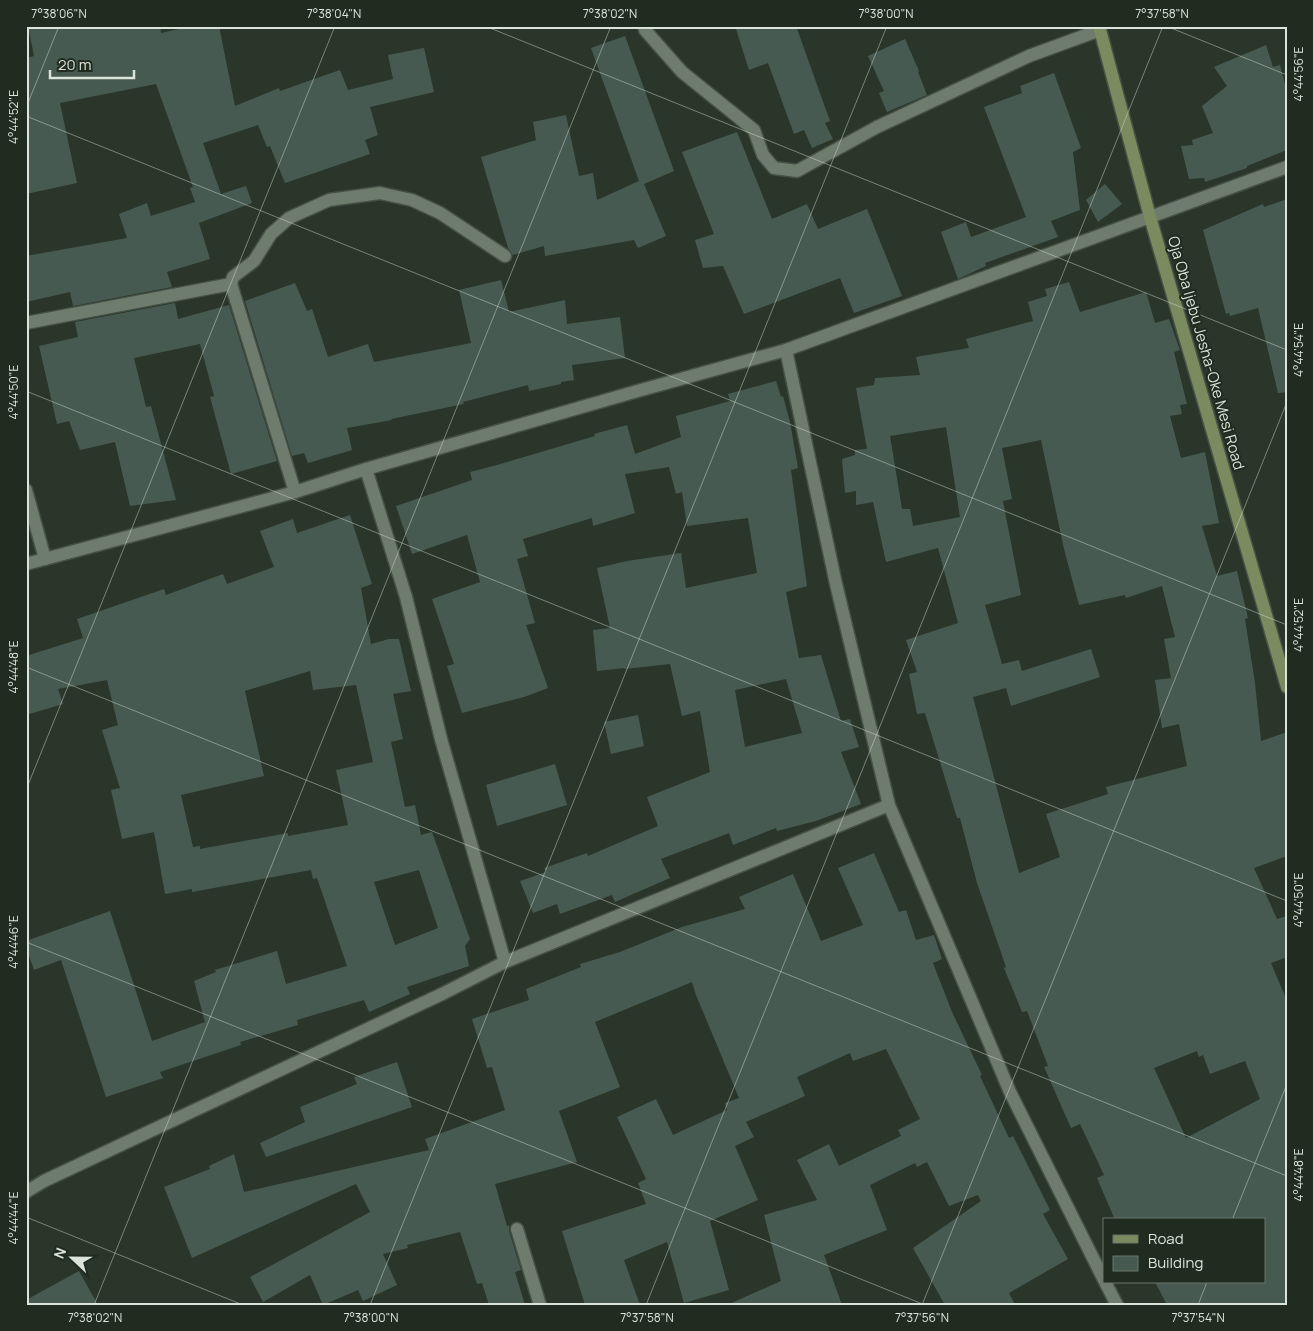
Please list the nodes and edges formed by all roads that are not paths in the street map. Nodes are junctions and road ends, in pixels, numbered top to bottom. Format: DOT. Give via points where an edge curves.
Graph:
graph roads {
  1 [pos="1100,28"];
  2 [pos="645,30"];
  3 [pos="1287,167"];
  4 [pos="1150,217"];
  5 [pos="505,256"];
  6 [pos="231,284"];
  7 [pos="26,323"];
  8 [pos="786,350"];
  9 [pos="366,469"];
  10 [pos="26,490"];
  11 [pos="295,492"];
  12 [pos="45,559"];
  13 [pos="26,564"];
  14 [pos="1287,687"];
  15 [pos="889,805"];
  16 [pos="505,962"];
  17 [pos="26,1192"];
  18 [pos="517,1229"];
  19 [pos="1103,1277"];
  20 [pos="1106,1284"];
  21 [pos="540,1305"];
  22 [pos="1116,1305"];
  1 -- 2 [label="street" via="1029,56 877,127 797,171 774,168 763,155 754,130 682,72"];
  1 -- 4 [label="main road, Oja Oba Ijebu Jesha-Oke Mesi Road"];
  3 -- 4 [label="street"];
  4 -- 8 [label="street"];
  4 -- 14 [label="main road, Oja Oba Ijebu Jesha-Oke Mesi Road"];
  5 -- 6 [label="street" via="440,213 412,200 380,193 329,200 288,218 271,234 254,261 232,277"];
  6 -- 7 [label="street"];
  6 -- 11 [label="street"];
  8 -- 9 [label="street"];
  8 -- 15 [label="street" via="836,584"];
  9 -- 11 [label="street"];
  9 -- 16 [label="street" via="406,597"];
  10 -- 12 [label="street"];
  11 -- 12 [label="street"];
  12 -- 13 [label="street"];
  15 -- 16 [label="street"];
  15 -- 19 [label="street" via="1010,1092"];
  16 -- 17 [label="street"];
  18 -- 21 [label="street"];
  20 -- 22 [label="street"];
}
